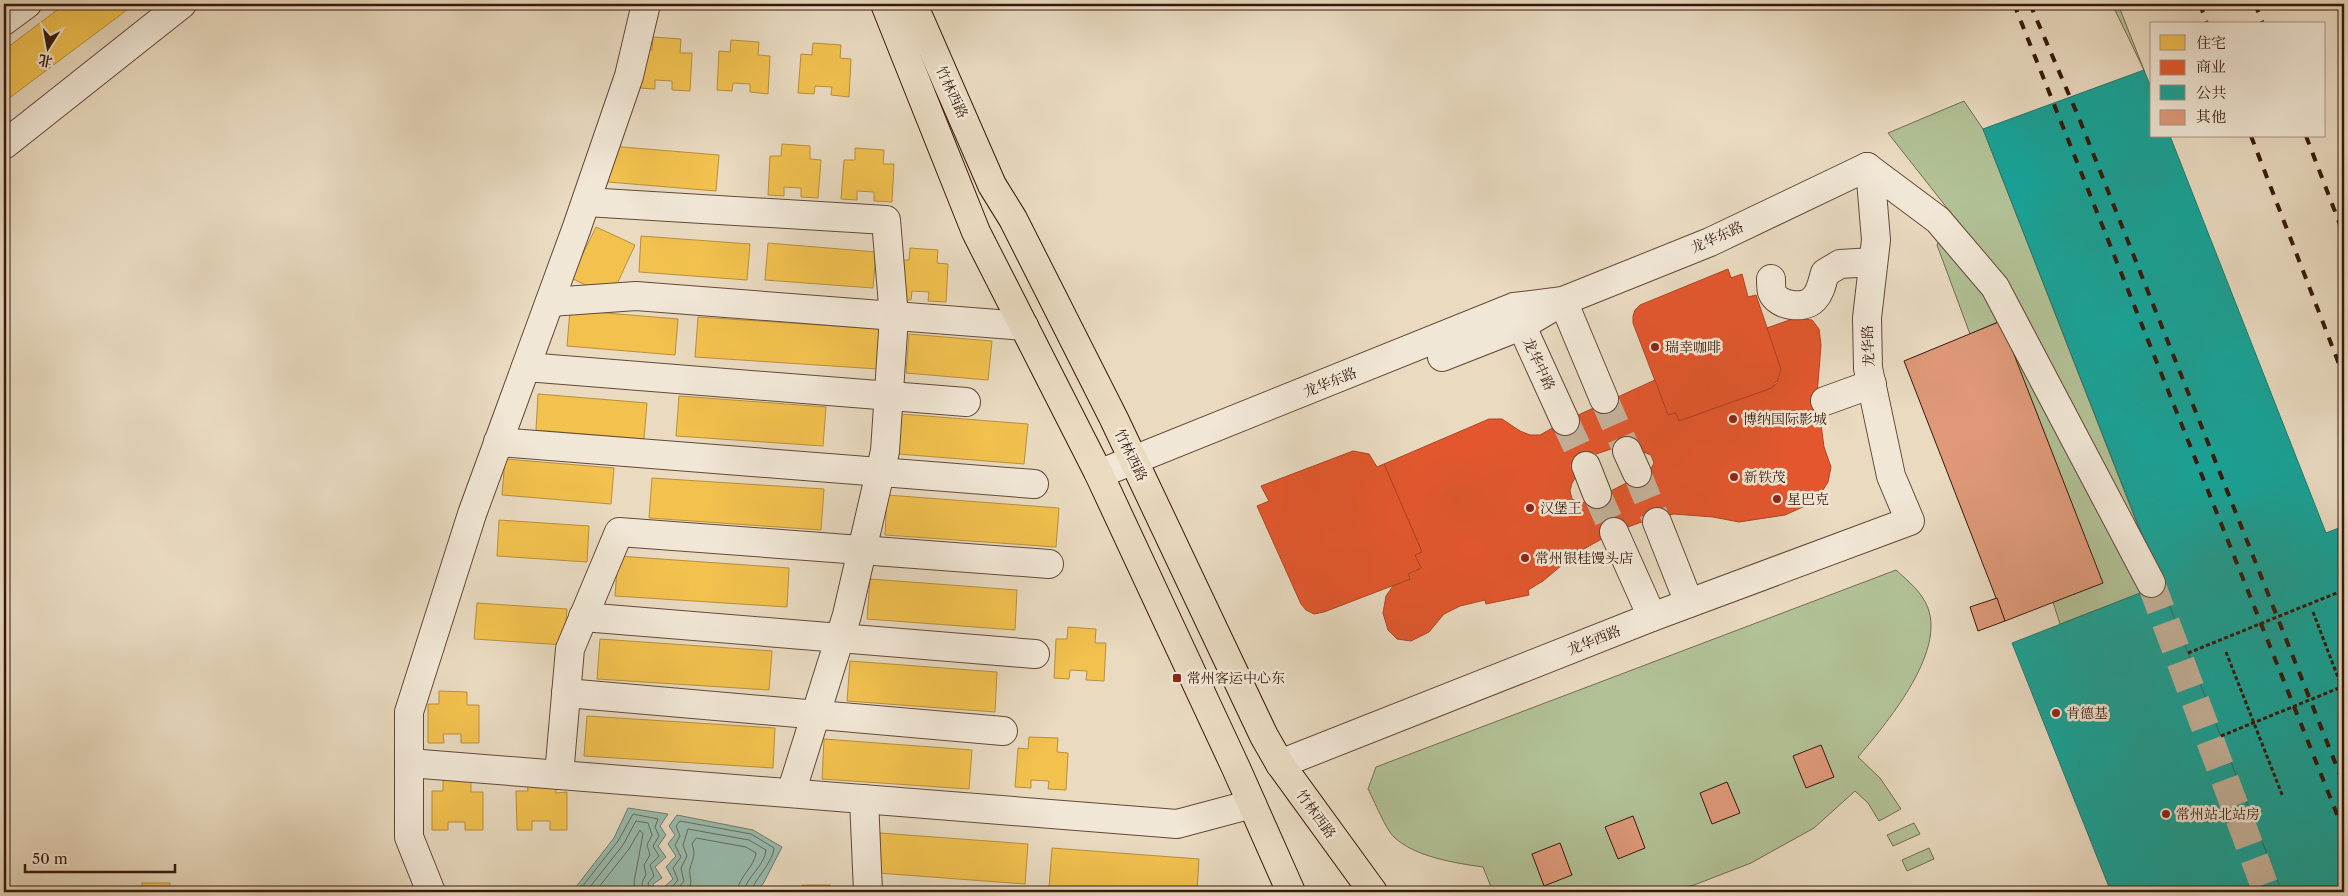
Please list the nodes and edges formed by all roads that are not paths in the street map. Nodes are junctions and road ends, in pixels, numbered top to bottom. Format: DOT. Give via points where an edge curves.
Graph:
graph roads {
  1 [pos="27,4"];
  2 [pos="182,4"];
  3 [pos="646,4"];
  4 [pos="885,4"];
  5 [pos="913,4"];
  6 [pos="4,21"];
  7 [pos="4,145"];
  8 [pos="1867,167"];
  9 [pos="586,202"];
  10 [pos="1873,262"];
  11 [pos="1771,280"];
  12 [pos="1564,301"];
  13 [pos="550,302"];
  14 [pos="894,317"];
  15 [pos="1517,317"];
  16 [pos="1024,326"];
  17 [pos="526,367"];
  18 [pos="1872,384"];
  19 [pos="888,395"];
  20 [pos="1604,399"];
  21 [pos="1825,400"];
  22 [pos="966,402"];
  23 [pos="1565,421"];
  24 [pos="498,442"];
  25 [pos="1586,466"];
  26 [pos="1137,467"];
  27 [pos="880,472"];
  28 [pos="1102,482"];
  29 [pos="1034,484"];
  30 [pos="1597,494"];
  31 [pos="1910,521"];
  32 [pos="1657,522"];
  33 [pos="1614,532"];
  34 [pos="862,550"];
  35 [pos="1049,564"];
  36 [pos="2151,583"];
  37 [pos="1689,603"];
  38 [pos="583,617"];
  39 [pos="1652,617"];
  40 [pos="840,638"];
  41 [pos="1035,654"];
  42 [pos="566,694"];
  43 [pos="816,715"];
  44 [pos="1003,731"];
  45 [pos="409,763"];
  46 [pos="1280,764"];
  47 [pos="559,775"];
  48 [pos="791,793"];
  49 [pos="864,799"];
  50 [pos="1252,804"];
  51 [pos="431,892"];
  52 [pos="868,892"];
  53 [pos="1291,892"];
  54 [pos="1373,892"];
  1 -- 6 [label="street"];
  2 -- 7 [label="street"];
  3 -- 9 [label="street" via="629,76"];
  4 -- 16 [label="main road, 竹林西路" via="976,232"];
  5 -- 26 [label="main road, 竹林西路" via="992,184 1018,228"];
  8 -- 10 [label="street, 龙华路" via="1876,240"];
  8 -- 12 [label="street, 龙华东路" via="1710,242"];
  8 -- 36 [label="street" via="1938,220 1995,287"];
  9 -- 13 [label="street"];
  9 -- 14 [label="street" via="886,220"];
  10 -- 11 [label="street" via="1840,264 1825,273 1813,301 1797,306 1780,302 1772,292"];
  10 -- 18 [label="street, 龙华路" via="1867,318 1868,368"];
  12 -- 15 [label="street, 龙华东路"];
  12 -- 20 [label="street"];
  13 -- 14 [label="street" via="636,296"];
  13 -- 17 [label="street"];
  14 -- 16 [label="street"];
  14 -- 19 [label="street"];
  15 -- 23 [label="street, 龙华中路"];
  15 -- 26 [label="street, 龙华东路"];
  16 -- 28 [label="main road, 竹林西路"];
  17 -- 19 [label="street"];
  17 -- 24 [label="street"];
  18 -- 21 [label="street"];
  18 -- 31 [label="street, 龙华路" via="1892,476"];
  19 -- 22 [label="street"];
  19 -- 27 [label="street" via="885,451"];
  24 -- 27 [label="street"];
  24 -- 45 [label="street" via="409,712"];
  25 -- 30 [label="street"];
  26 -- 28 [label="street, 龙华东路"];
  26 -- 46 [label="main road, 竹林西路"];
  27 -- 29 [label="street"];
  27 -- 34 [label="street"];
  28 -- 50 [label="main road, 竹林西路"];
  31 -- 37 [label="street, 龙华西路"];
  32 -- 37 [label="street"];
  33 -- 39 [label="street"];
  34 -- 35 [label="street"];
  34 -- 38 [label="street" via="619,532"];
  34 -- 40 [label="street"];
  37 -- 39 [label="street, 龙华西路"];
  38 -- 40 [label="street"];
  38 -- 42 [label="street" via="570,649"];
  39 -- 46 [label="street, 龙华西路"];
  40 -- 41 [label="street"];
  40 -- 43 [label="street"];
  42 -- 43 [label="street"];
  42 -- 47 [label="street"];
  43 -- 44 [label="street"];
  43 -- 48 [label="street"];
  45 -- 47 [label="street"];
  45 -- 51 [label="street" via="409,837"];
  46 -- 54 [label="main road, 竹林西路"];
  47 -- 48 [label="street"];
  48 -- 49 [label="street"];
  49 -- 50 [label="street" via="1177,824"];
  49 -- 52 [label="street"];
  50 -- 53 [label="main road, 竹林西路"];
}
